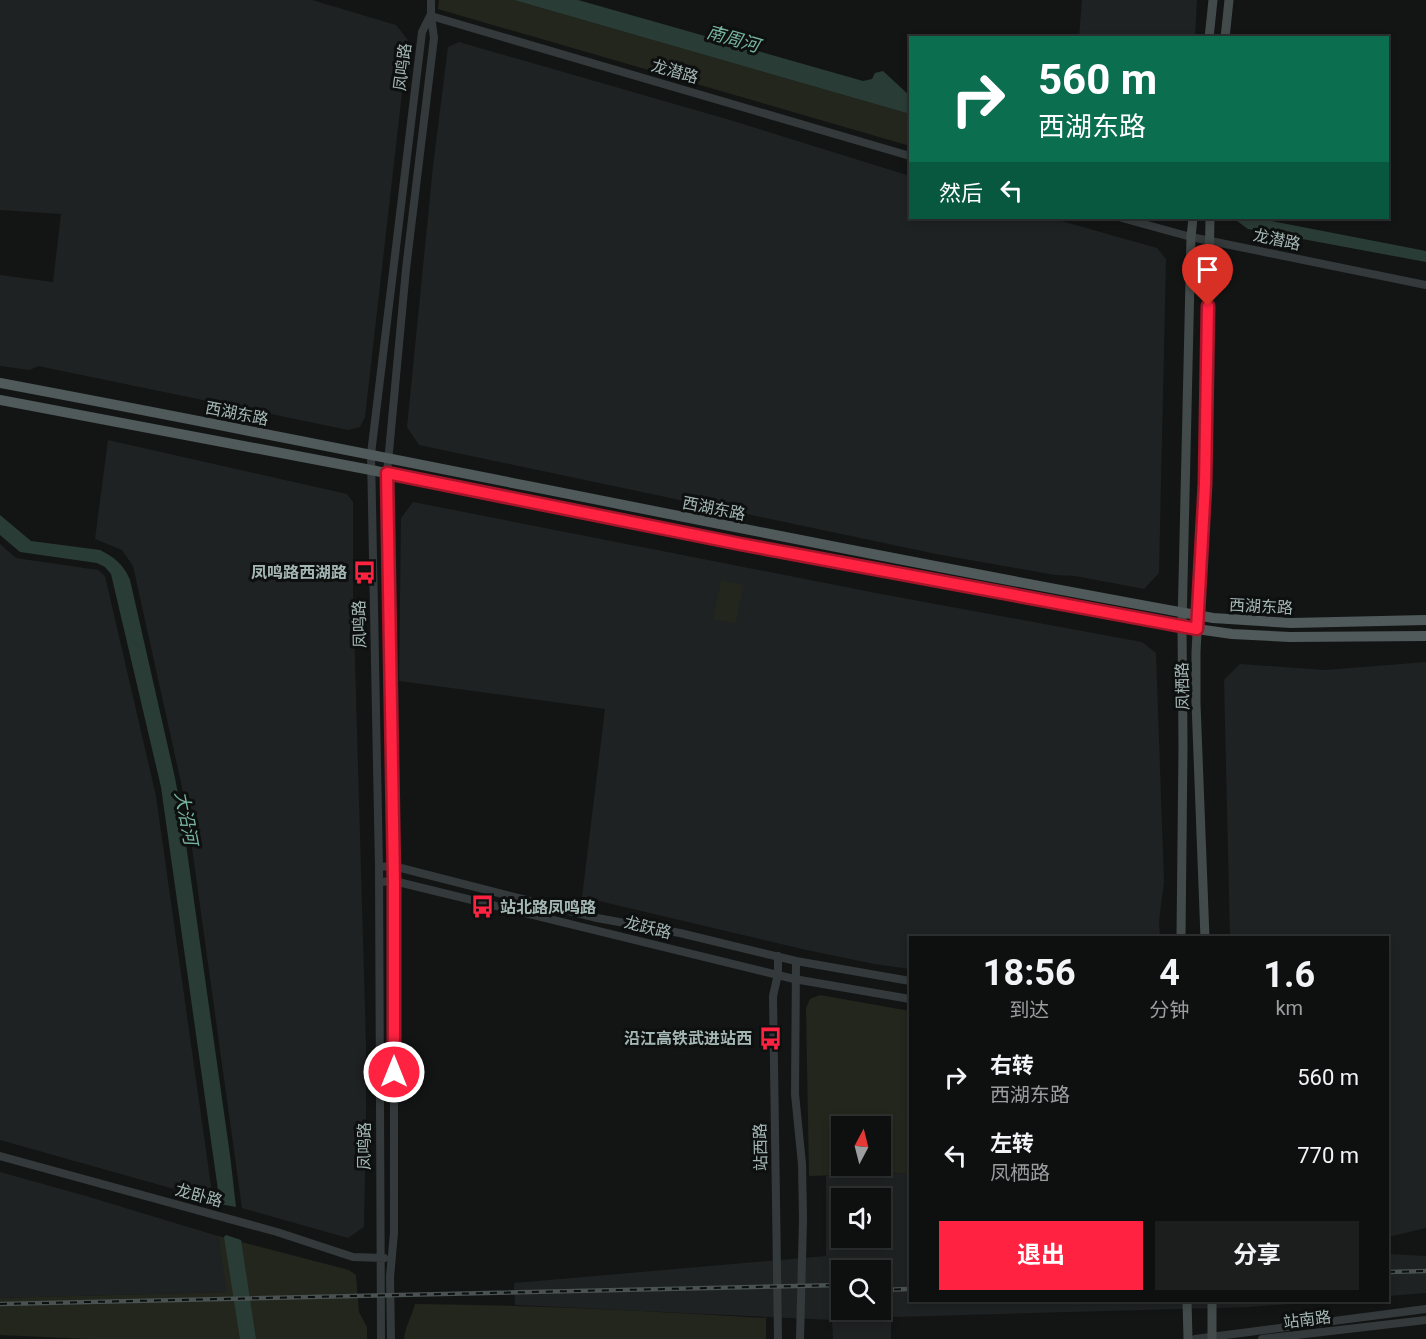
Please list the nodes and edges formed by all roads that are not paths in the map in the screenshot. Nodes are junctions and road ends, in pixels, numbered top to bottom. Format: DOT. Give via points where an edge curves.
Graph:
graph roads {
  1 [pos="431,0"];
  2 [pos="1212,0"];
  3 [pos="1228,0"];
  4 [pos="430,16"];
  5 [pos="1209,36"];
  6 [pos="1225,36"];
  7 [pos="909,156"];
  8 [pos="1126,219"];
  9 [pos="1193,219"];
  10 [pos="1210,219"];
  11 [pos="1191,237"];
  12 [pos="1208,240"];
  13 [pos="1426,285"];
  14 [pos="0,383"];
  15 [pos="0,400"];
  16 [pos="371,454"];
  17 [pos="388,457"];
  18 [pos="371,470"];
  19 [pos="387,473"];
  20 [pos="1183,612"];
  21 [pos="1197,615"];
  22 [pos="1426,621"];
  23 [pos="1182,625"];
  24 [pos="1197,629"];
  25 [pos="1426,636"];
  26 [pos="393,866"];
  27 [pos="379,867"];
  28 [pos="394,881"];
  29 [pos="379,882"];
  30 [pos="1181,936"];
  31 [pos="1205,936"];
  32 [pos="778,956"];
  33 [pos="796,961"];
  34 [pos="778,974"];
  35 [pos="794,979"];
  36 [pos="909,981"];
  37 [pos="909,999"];
  38 [pos="0,1156"];
  39 [pos="380,1258"];
  40 [pos="391,1258"];
  41 [pos="1187,1302"];
  42 [pos="1212,1302"];
  43 [pos="1426,1309"];
  44 [pos="1426,1320"];
  45 [pos="1212,1337"];
  46 [pos="381,1339"];
  47 [pos="391,1339"];
  48 [pos="778,1339"];
  49 [pos="800,1339"];
  50 [pos="1188,1339"];
  51 [pos="1196,1339"];
  52 [pos="1262,1339"];
  1 -- 4 [label="street"];
  2 -- 5 [label="main road"];
  3 -- 6 [label="main road"];
  4 -- 7 [label="street, 龙潜路"];
  4 -- 16 [label="street, 凤鸣路" via="422,32"];
  4 -- 17 [label="street, 凤鸣路" via="434,38"];
  8 -- 11 [label="street, 龙潜路"];
  9 -- 11 [label="main road, 凤栖路"];
  10 -- 12 [label="main road, 凤栖路"];
  11 -- 12 [label="street, 龙潜路"];
  11 -- 20 [label="main road, 凤栖路"];
  12 -- 13 [label="street, 龙潜路"];
  12 -- 21 [label="main road, 凤栖路" via="1205,484"];
  14 -- 16 [label="main road, 西湖东路"];
  15 -- 18 [label="main road, 西湖东路"];
  16 -- 17 [label="main road, 西湖东路"];
  16 -- 18 [label="street, 凤鸣路"];
  17 -- 19 [label="street, 凤鸣路"];
  17 -- 20 [label="main road, 西湖东路" via="528,488"];
  18 -- 19 [label="main road, 西湖东路"];
  18 -- 27 [label="street, 凤鸣路"];
  19 -- 23 [label="main road, 西湖东路" via="740,544"];
  19 -- 26 [label="street, 凤鸣路"];
  20 -- 21 [label="main road, 西湖东路"];
  20 -- 23 [label="main road, 凤栖路"];
  21 -- 22 [label="main road, 西湖东路" via="1291,623"];
  21 -- 24 [label="main road, 凤栖路"];
  23 -- 24 [label="main road, 西湖东路"];
  23 -- 30 [label="main road, 凤栖路"];
  24 -- 25 [label="main road, 西湖东路" via="1290,638"];
  24 -- 31 [label="main road, 凤栖路"];
  26 -- 27 [label="street, 龙跃路"];
  26 -- 28 [label="street, 凤鸣路"];
  26 -- 32 [label="street, 龙跃路" via="597,918"];
  27 -- 29 [label="street, 凤鸣路"];
  28 -- 29 [label="street, 龙跃路"];
  28 -- 34 [label="street, 龙跃路"];
  28 -- 40 [label="street, 凤鸣路"];
  29 -- 39 [label="street, 凤鸣路"];
  32 -- 33 [label="street, 龙跃路"];
  32 -- 34 [label="street, 站西路"];
  33 -- 35 [label="street"];
  33 -- 36 [label="street, 龙跃路"];
  34 -- 35 [label="street, 龙跃路"];
  34 -- 48 [label="street, 站西路" via="773,996"];
  35 -- 37 [label="street, 龙跃路"];
  35 -- 49 [label="street" via="795,1094 803,1219"];
  38 -- 39 [label="street, 龙卧路" via="277,1232 353,1257"];
  39 -- 40 [label="street, 龙卧路"];
  39 -- 46 [label="street, 凤鸣路"];
  40 -- 47 [label="street, 凤鸣路"];
  41 -- 50 [label="main road"];
  42 -- 45 [label="main road"];
  43 -- 45 [label="street, 站南路"];
  44 -- 52 [label="street, 站南路"];
  45 -- 51 [label="street, 站南路"];
}
